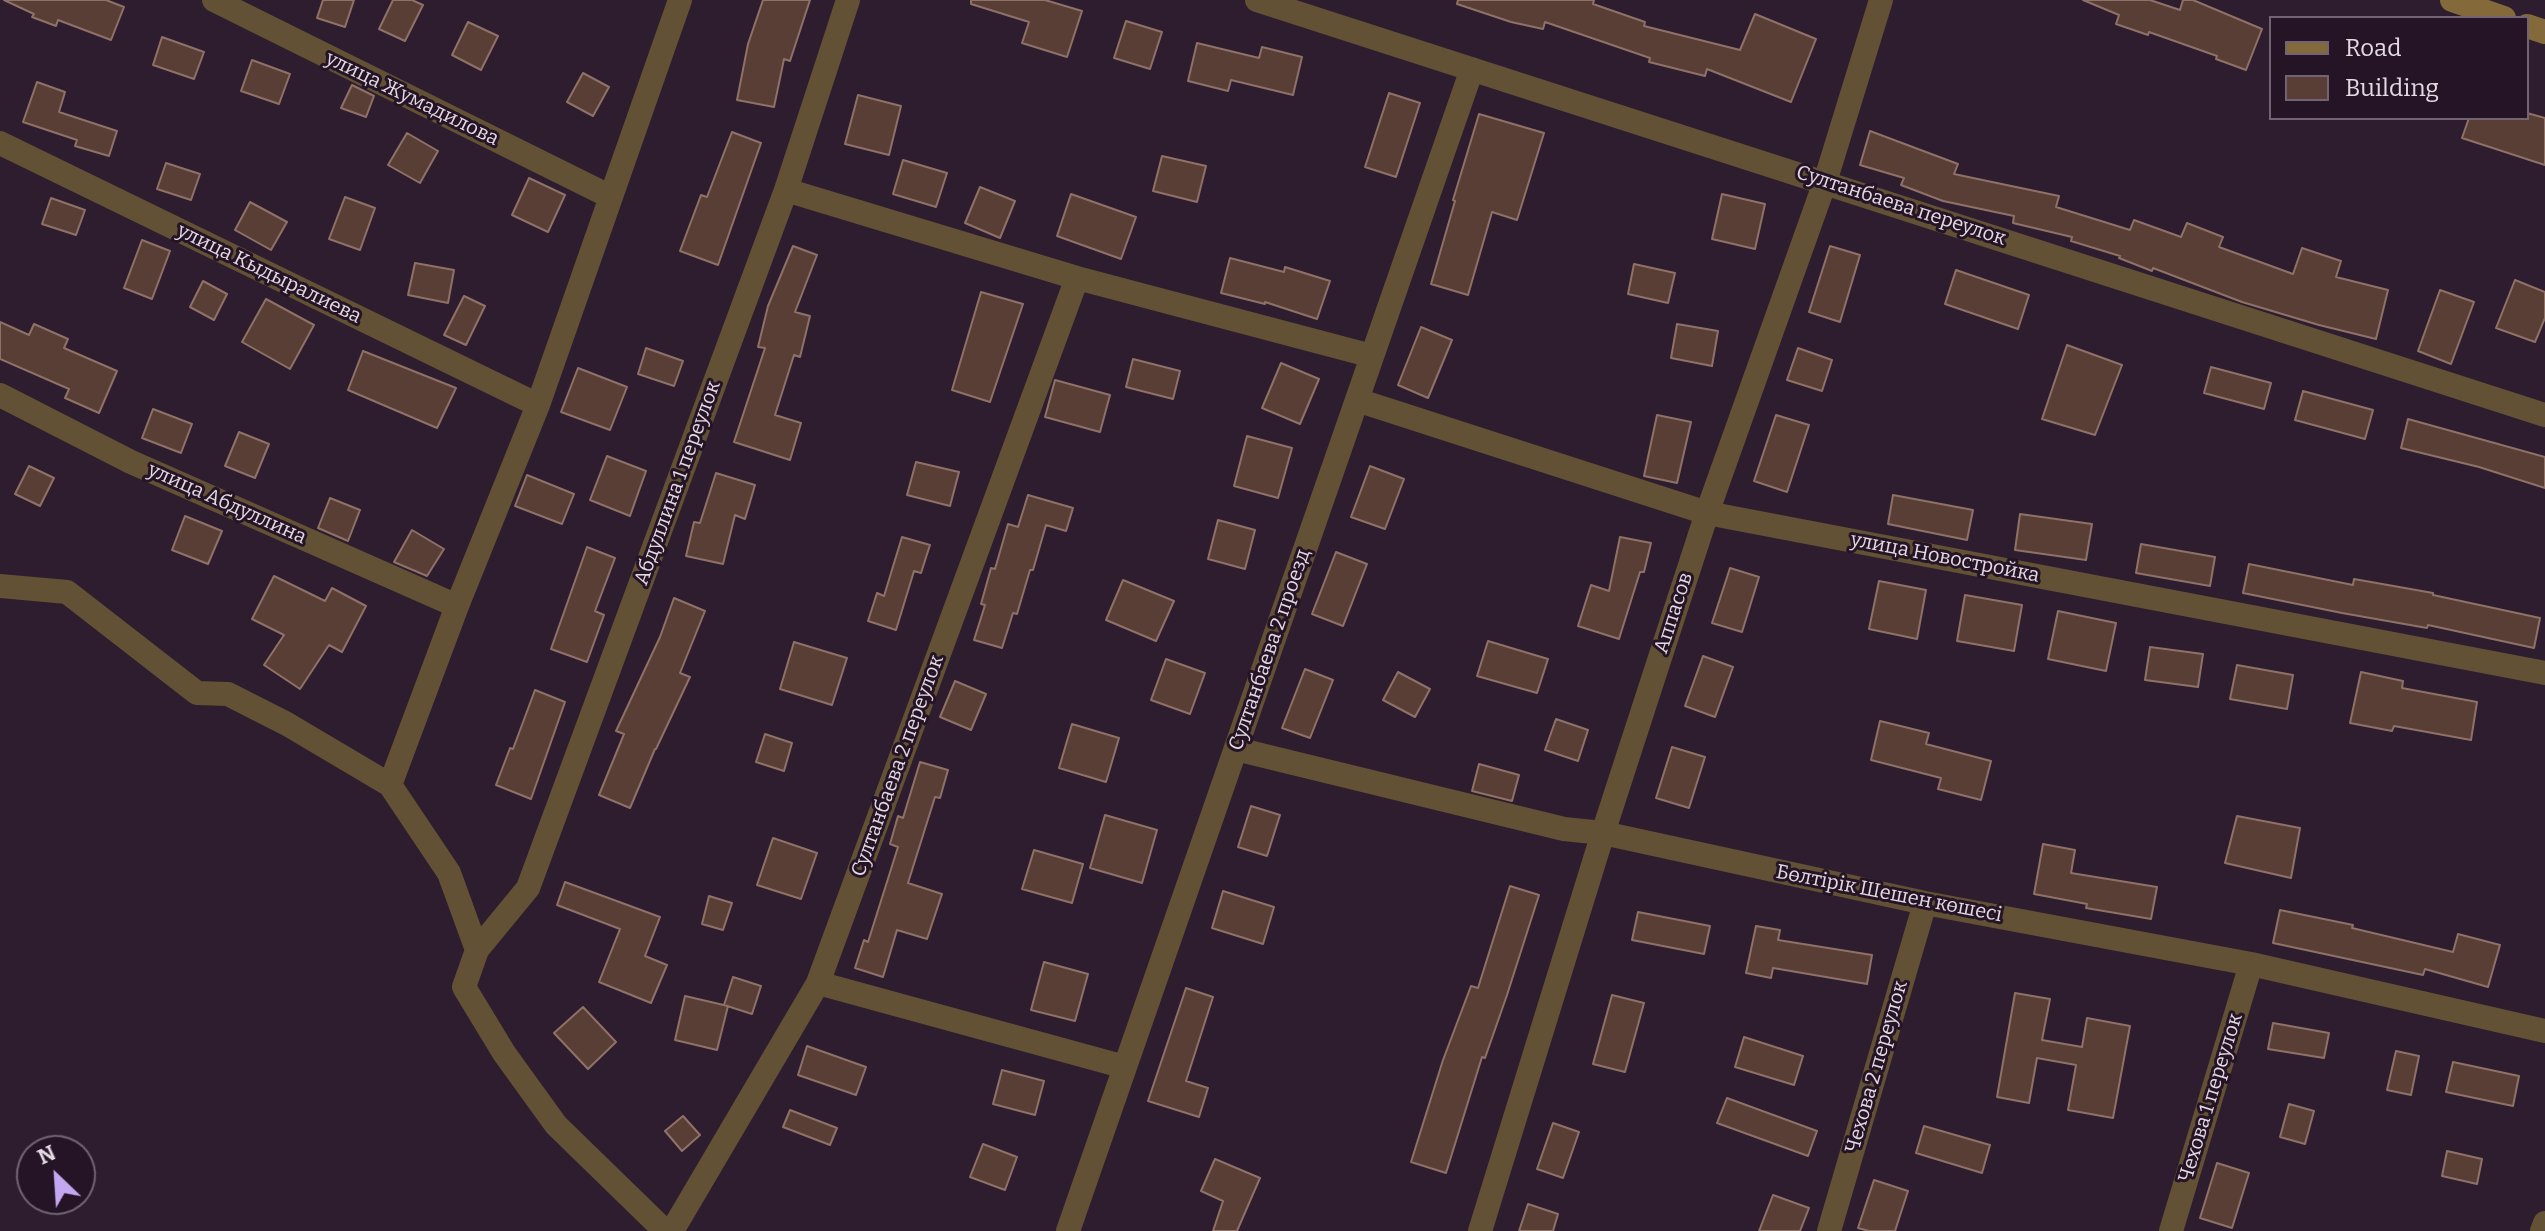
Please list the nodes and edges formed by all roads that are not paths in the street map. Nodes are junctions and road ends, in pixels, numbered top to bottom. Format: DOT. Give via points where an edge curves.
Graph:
graph roads {
  1 [pos="214,0"];
  2 [pos="680,0"];
  3 [pos="848,0"];
  4 [pos="1257,0"];
  5 [pos="1881,0"];
  6 [pos="2452,0"];
  7 [pos="2498,16"];
  8 [pos="1472,69"];
  9 [pos="0,143"];
  10 [pos="1825,182"];
  11 [pos="786,190"];
  12 [pos="611,197"];
  13 [pos="1077,278"];
  14 [pos="1372,356"];
  15 [pos="0,395"];
  16 [pos="1357,400"];
  17 [pos="538,405"];
  18 [pos="2545,415"];
  19 [pos="1707,513"];
  20 [pos="0,586"];
  21 [pos="457,606"];
  22 [pos="2545,673"];
  23 [pos="1236,749"];
  24 [pos="390,785"];
  25 [pos="1603,833"];
  26 [pos="1925,903"];
  27 [pos="477,950"];
  28 [pos="2251,964"];
  29 [pos="818,983"];
  30 [pos="2545,1031"];
  31 [pos="1125,1067"];
  32 [pos="2545,1223"];
  33 [pos="665,1231"];
  34 [pos="672,1231"];
  35 [pos="1068,1231"];
  36 [pos="1480,1231"];
  37 [pos="1829,1231"];
  38 [pos="2171,1231"];
  39 [pos="2542,1231"];
  1 -- 12 [label="street, улица Жумадилова"];
  2 -- 12 [label="street"];
  3 -- 11 [label="street, Абдуллина 1 переулок"];
  4 -- 8 [label="street, Султанбаева переулок"];
  5 -- 10 [label="street, Аппасов"];
  6 -- 7 [label="main road"];
  8 -- 10 [label="street, Султанбаева переулок"];
  8 -- 14 [label="street, Султанбаева 2 проезд"];
  9 -- 17 [label="street, улица Кыдыралиева"];
  10 -- 18 [label="street, Султанбаева переулок"];
  10 -- 19 [label="street, Аппасов"];
  11 -- 13 [label="street"];
  11 -- 27 [label="street, Абдуллина 1 переулок" via="528,888"];
  12 -- 17 [label="street"];
  13 -- 14 [label="street"];
  13 -- 29 [label="street, Султанбаева 2 переулок"];
  14 -- 16 [label="street, Султанбаева 2 проезд"];
  15 -- 21 [label="street, улица Абдуллина" via="131,462"];
  16 -- 19 [label="street, улица Новостройка"];
  16 -- 23 [label="street, Султанбаева 2 проезд"];
  17 -- 21 [label="street"];
  19 -- 22 [label="street, улица Новостройка"];
  19 -- 25 [label="street, Аппасов"];
  20 -- 24 [label="street" via="67,592 197,693 228,694"];
  21 -- 24 [label="street"];
  23 -- 25 [label="street, Бөлтірік Шешен көшесі" via="1564,829"];
  23 -- 31 [label="street, Султанбаева 2 проезд"];
  24 -- 27 [label="street" via="449,873"];
  25 -- 26 [label="street, Бөлтірік Шешен көшесі"];
  25 -- 36 [label="street, Аппасов"];
  26 -- 28 [label="street, Бөлтірік Шешен көшесі"];
  26 -- 37 [label="street, Чехова 2 переулок"];
  27 -- 33 [label="street" via="464,987 504,1053 556,1125"];
  28 -- 30 [label="street, Бөлтірік Шешен көшесі"];
  28 -- 38 [label="street, Чехова 1 переулок"];
  29 -- 31 [label="street"];
  29 -- 34 [label="street, Султанбаева 2 переулок"];
  31 -- 35 [label="street, Султанбаева 2 проезд"];
  32 -- 39 [label="street"];
}
